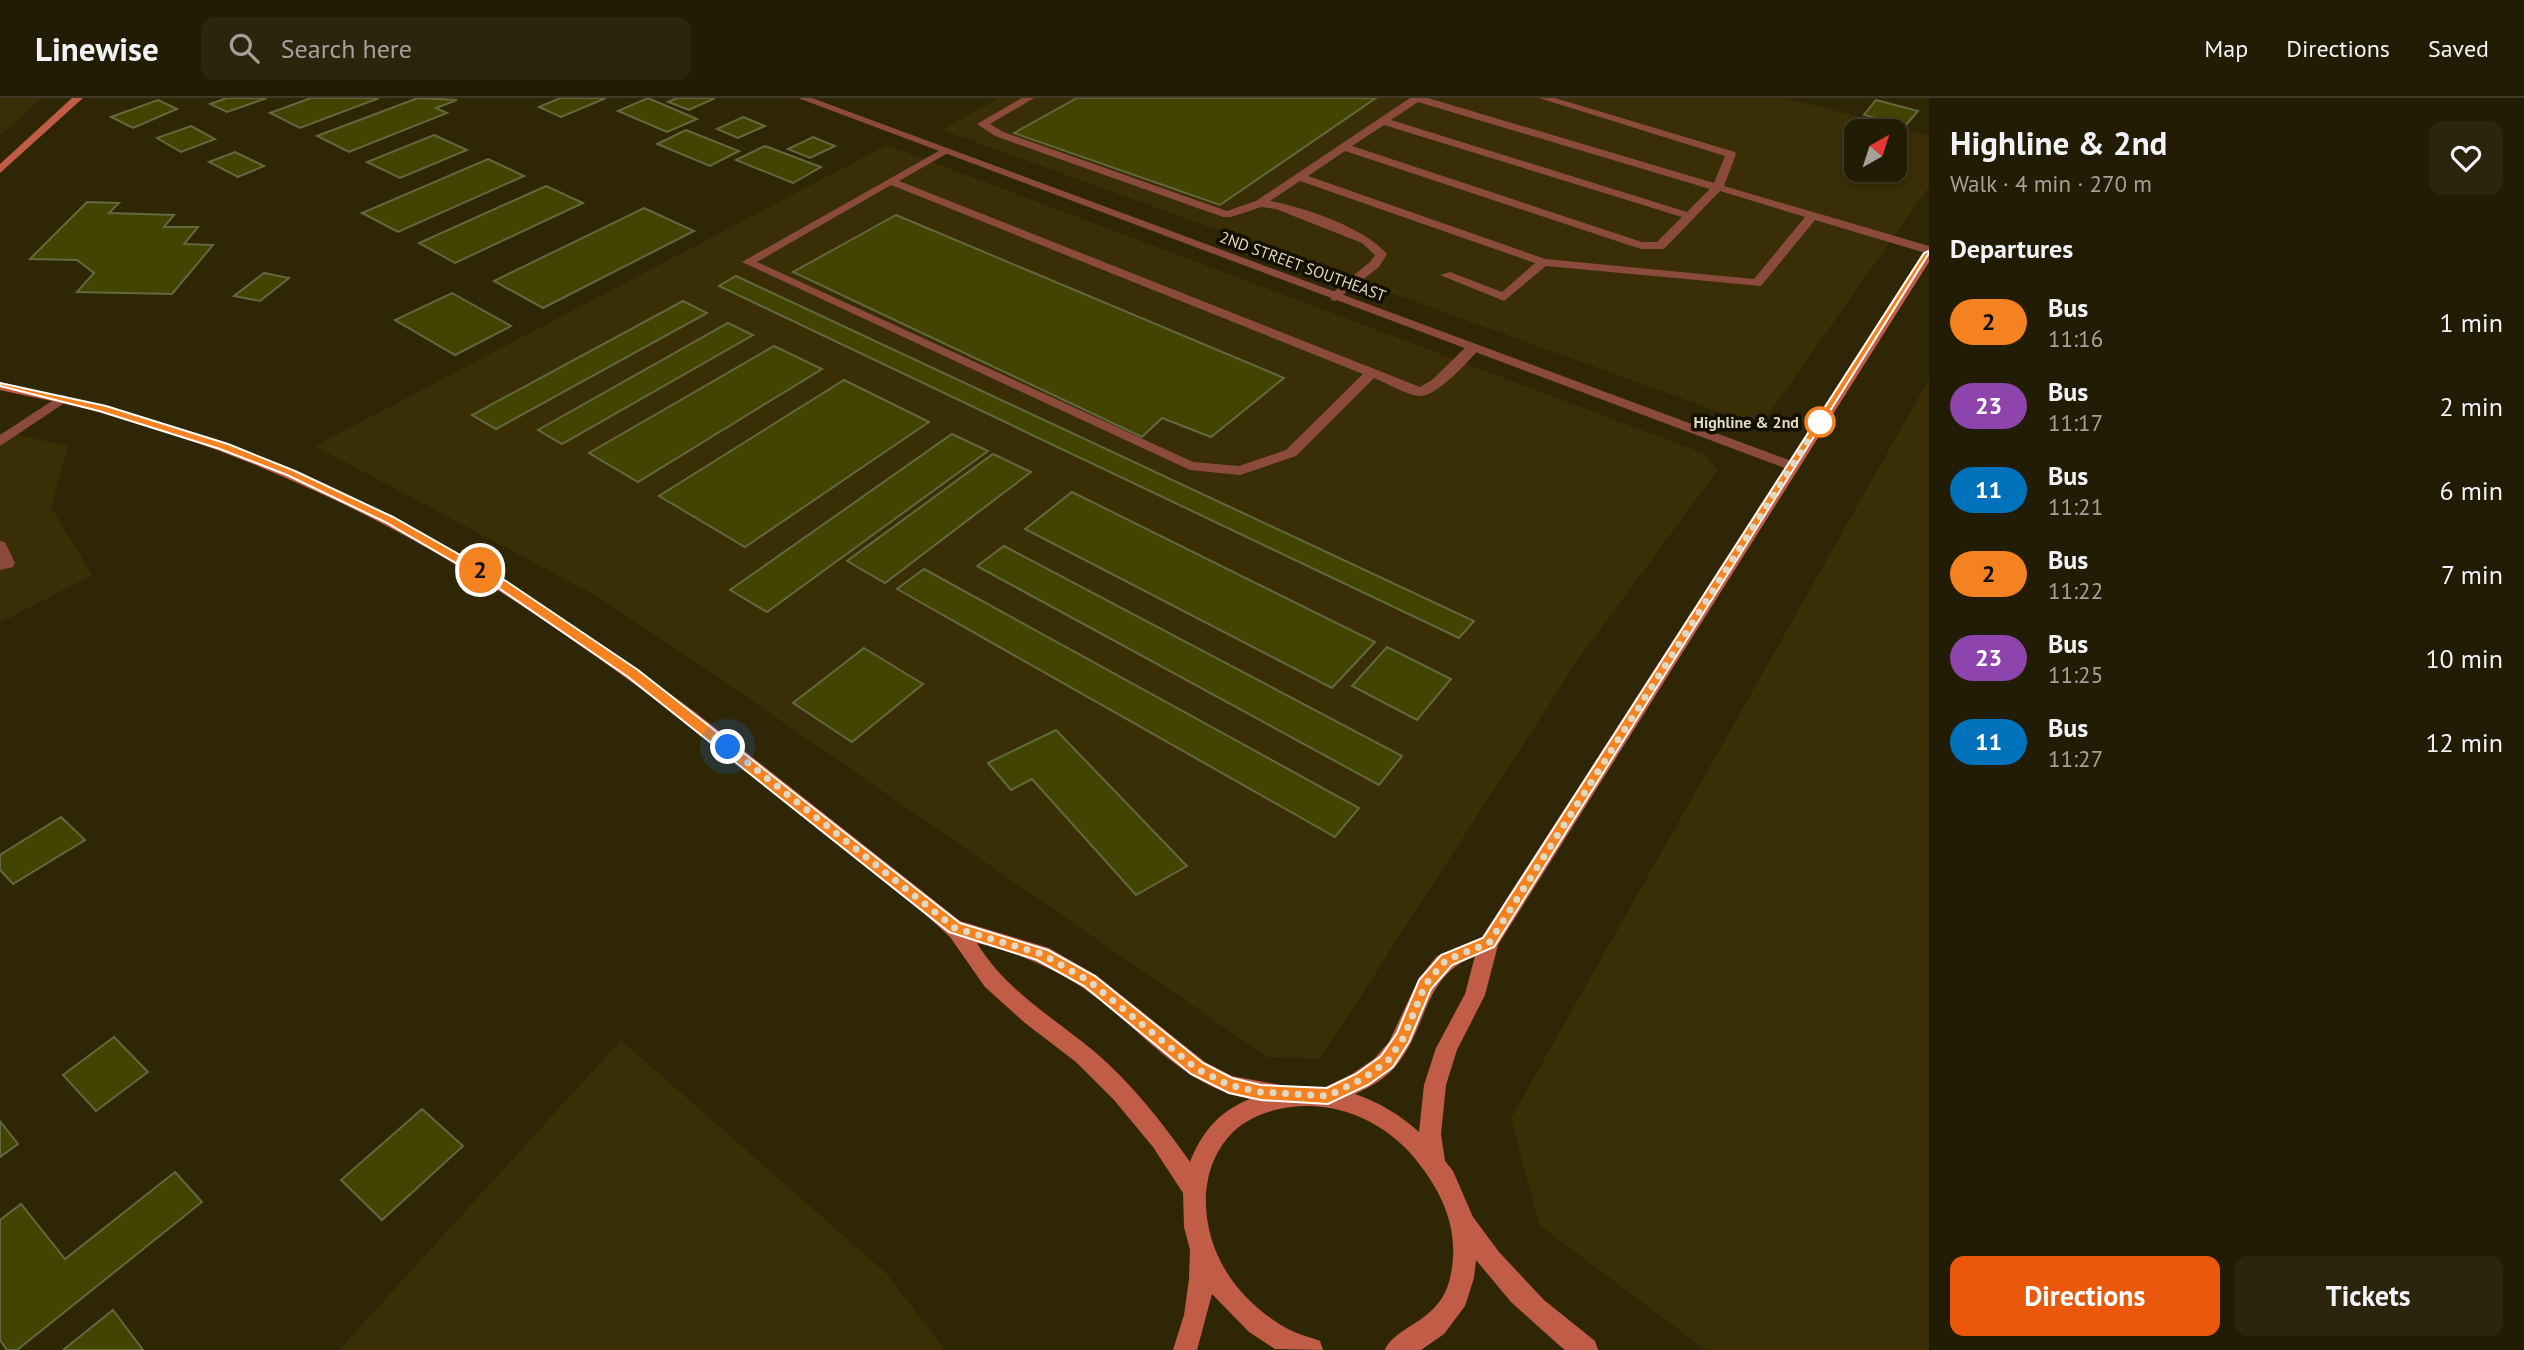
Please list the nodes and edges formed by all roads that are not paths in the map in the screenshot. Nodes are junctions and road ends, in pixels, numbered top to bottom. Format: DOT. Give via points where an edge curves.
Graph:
graph roads {
  1 [pos="78,98"];
  2 [pos="803,98"];
  3 [pos="1029,98"];
  4 [pos="1417,98"];
  5 [pos="1544,98"];
  6 [pos="1382,121"];
  7 [pos="1345,146"];
  8 [pos="944,151"];
  9 [pos="0,170"];
  10 [pos="1300,177"];
  11 [pos="890,181"];
  12 [pos="1718,187"];
  13 [pos="1260,203"];
  14 [pos="1812,215"];
  15 [pos="1690,216"];
  16 [pos="1660,246"];
  17 [pos="1929,252"];
  18 [pos="1544,262"];
  19 [pos="1626,271"];
  20 [pos="1446,275"];
  21 [pos="1335,297"];
  22 [pos="1473,348"];
  23 [pos="1371,373"];
  24 [pos="0,386"];
  25 [pos="61,399"];
  26 [pos="0,442"];
  27 [pos="1792,466"];
  28 [pos="0,546"];
  29 [pos="0,565"];
  30 [pos="955,928"];
  31 [pos="1489,943"];
  32 [pos="1299,1096"];
  33 [pos="1328,1096"];
  34 [pos="1434,1163"];
  35 [pos="1195,1190"];
  36 [pos="1463,1222"];
  37 [pos="1197,1230"];
  38 [pos="1185,1350"];
  39 [pos="1311,1350"];
  40 [pos="1397,1350"];
  41 [pos="1586,1350"];
  1 -- 9 [label="street"];
  2 -- 8 [label="street, 2ND STREET SOUTHEAST"];
  3 -- 13 [label="street" via="982,124 1227,215"];
  4 -- 6 [label="street"];
  4 -- 12 [label="street"];
  5 -- 12 [label="street" via="1731,154"];
  6 -- 7 [label="street"];
  6 -- 15 [label="street"];
  7 -- 10 [label="street"];
  7 -- 16 [label="street" via="1641,245"];
  8 -- 11 [label="street"];
  8 -- 21 [label="street, 2ND STREET SOUTHEAST"];
  10 -- 13 [label="street"];
  10 -- 18 [label="street"];
  11 -- 23 [label="street"];
  11 -- 23 [label="street" via="748,262 1190,466 1240,471 1290,453"];
  12 -- 14 [label="street"];
  12 -- 15 [label="street"];
  13 -- 21 [label="street" via="1307,215 1366,240 1381,254"];
  14 -- 17 [label="street"];
  14 -- 19 [label="street" via="1757,283"];
  15 -- 16 [label="street"];
  16 -- 19 [label="street"];
  17 -- 27 [label="street"];
  18 -- 19 [label="street"];
  18 -- 20 [label="street" via="1504,298"];
  21 -- 22 [label="street, 2ND STREET SOUTHEAST"];
  22 -- 23 [label="street" via="1421,392"];
  22 -- 27 [label="street, 2ND STREET SOUTHEAST"];
  24 -- 25 [label="street"];
  25 -- 26 [label="street"];
  25 -- 30 [label="street" via="154,423 235,451 338,494 443,549 633,673"];
  27 -- 31 [label="street"];
  28 -- 29 [label="street" via="7,563"];
  30 -- 32 [label="street" via="1042,954 1089,981 1197,1069 1229,1085"];
  30 -- 35 [label="street" via="987,974 1019,1007 1094,1065 1126,1099 1161,1138"];
  31 -- 33 [label="street" via="1446,960 1425,985 1404,1037 1387,1062"];
  31 -- 34 [label="street" via="1475,995 1447,1048 1435,1085 1430,1134"];
  32 -- 33 [label="street"];
  32 -- 35 [label="street" via="1257,1106 1225,1125 1202,1157"];
  33 -- 34 [label="street" via="1386,1118 1421,1146"];
  34 -- 36 [label="street" via="1448,1181"];
  35 -- 37 [label="street"];
  36 -- 40 [label="street" via="1466,1263 1454,1302 1428,1333"];
  36 -- 41 [label="street" via="1518,1291"];
  37 -- 38 [label="street" via="1202,1278"];
  37 -- 39 [label="street" via="1221,1287 1258,1324"];
}
